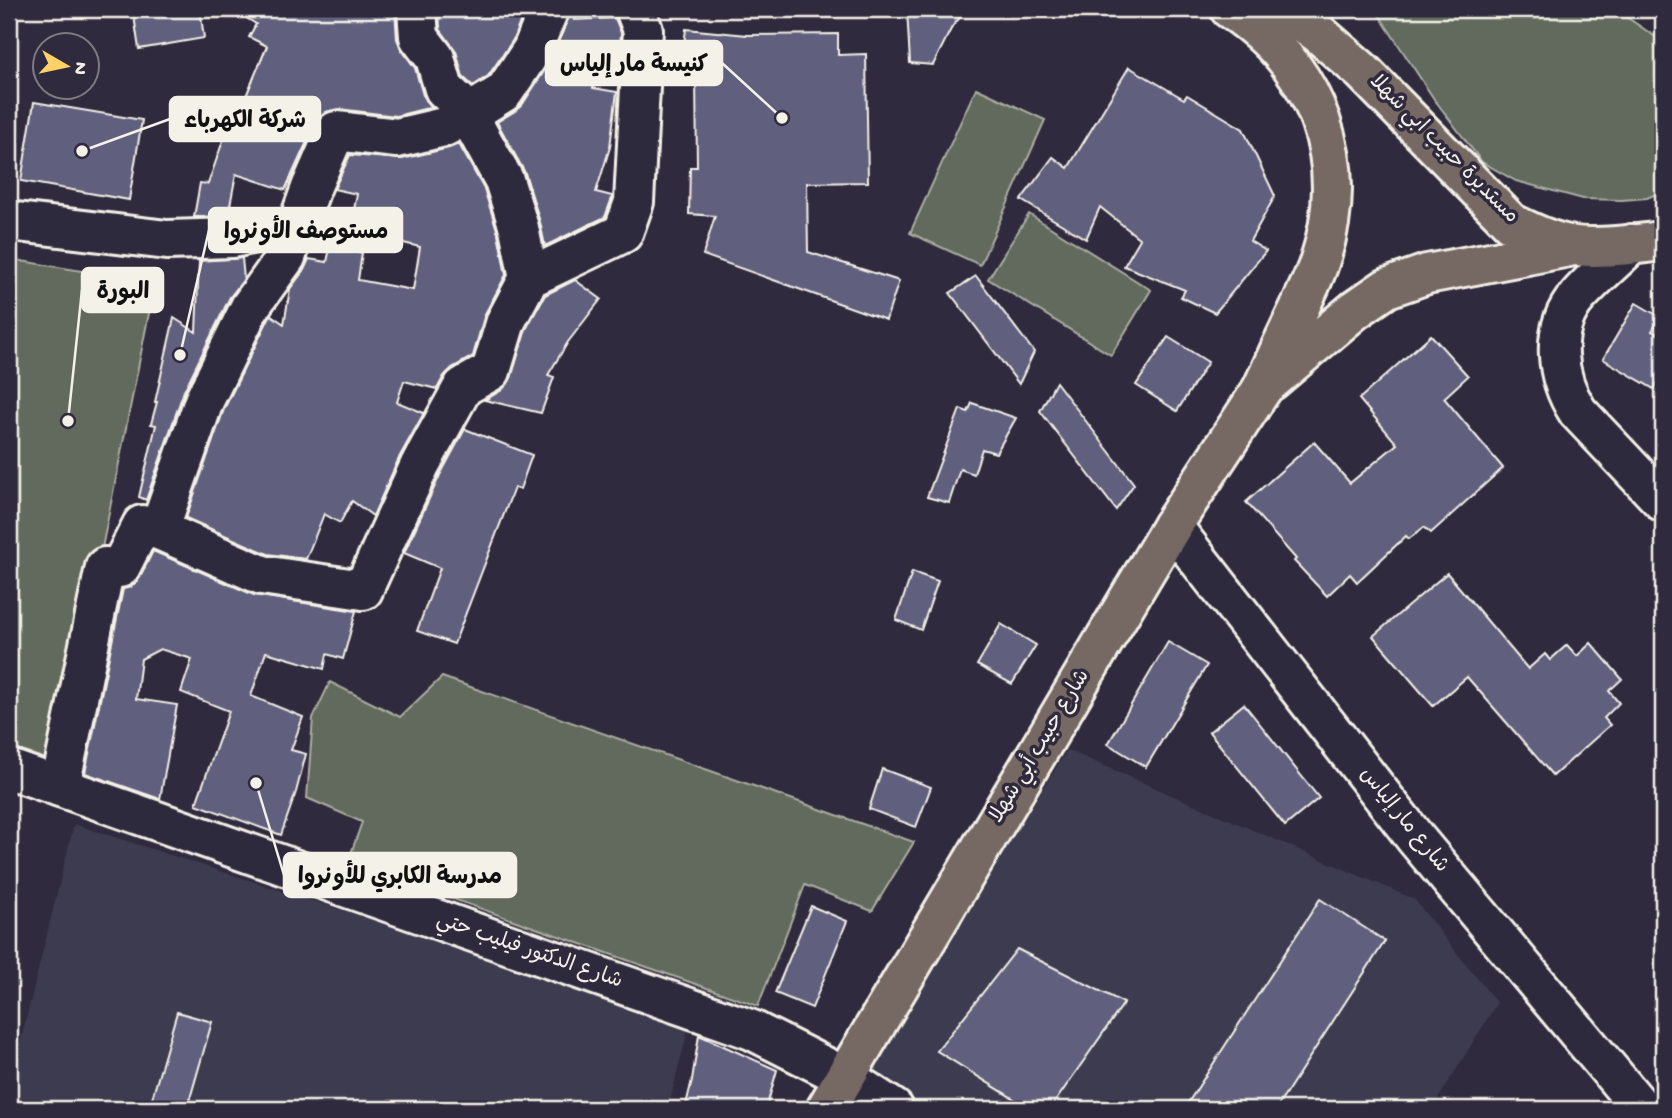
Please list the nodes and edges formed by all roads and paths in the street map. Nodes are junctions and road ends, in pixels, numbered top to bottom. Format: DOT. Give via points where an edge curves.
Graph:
graph roads {
  1 [pos="417,9"];
  2 [pos="549,9"];
  3 [pos="635,9"];
  4 [pos="1230,9"];
  5 [pos="1283,9"];
  6 [pos="470,113"];
  7 [pos="9,221"];
  8 [pos="296,229"];
  9 [pos="1648,242"];
  10 [pos="1573,246"];
  11 [pos="529,278"];
  12 [pos="1262,389"];
  13 [pos="1663,502"];
  14 [pos="1172,526"];
  15 [pos="159,530"];
  16 [pos="9,769"];
  17 [pos="60,787"];
  18 [pos="845,1077"];
  19 [pos="825,1109"];
  20 [pos="894,1109"];
  21 [pos="1642,1109"];
  1 -- 6 [label="street" via="419,37 435,58 444,89"];
  2 -- 6 [label="street" via="532,50 504,92"];
  3 -- 11 [label="street" via="643,44 634,202 623,233"];
  4 -- 12 [label="main road" via="1270,40 1310,94 1321,117 1331,174 1329,219 1319,266"];
  5 -- 10 [label="main road, مستديرة حبيب ابي شهلا" via="1362,71 1511,223"];
  6 -- 8 [label="street" via="444,127 397,138 336,131"];
  6 -- 11 [label="street" via="504,180"];
  7 -- 8 [label="street" via="167,240 233,238"];
  8 -- 15 [label="street" via="286,257 250,307 204,401"];
  9 -- 10 [label="main road, مستديرة حبيب ابي شهلا"];
  9 -- 13 [label="street" via="1576,298 1561,330 1558,351 1566,390 1578,412"];
  10 -- 12 [label="main road" via="1427,274 1387,288"];
  11 -- 15 [label="street" via="506,321 491,371 463,387 363,590 262,575"];
  12 -- 14 [label="main road, شارع حبيب أبي شهلا"];
  14 -- 18 [label="main road, شارع حبيب أبي شهلا"];
  14 -- 21 [label="street, شارع مار إلياس" via="1416,839"];
  15 -- 17 [label="street" via="142,524 120,568 105,567"];
  16 -- 17 [label="street, شارع الدكتور فيليب حتي"];
  17 -- 18 [label="street, شارع الدكتور فيليب حتي" via="752,1030"];
  18 -- 19 [label="main road, شارع حبيب أبي شهلا"];
  18 -- 20 [label="street, شارع الدكتور فيليب حتي"];
}
